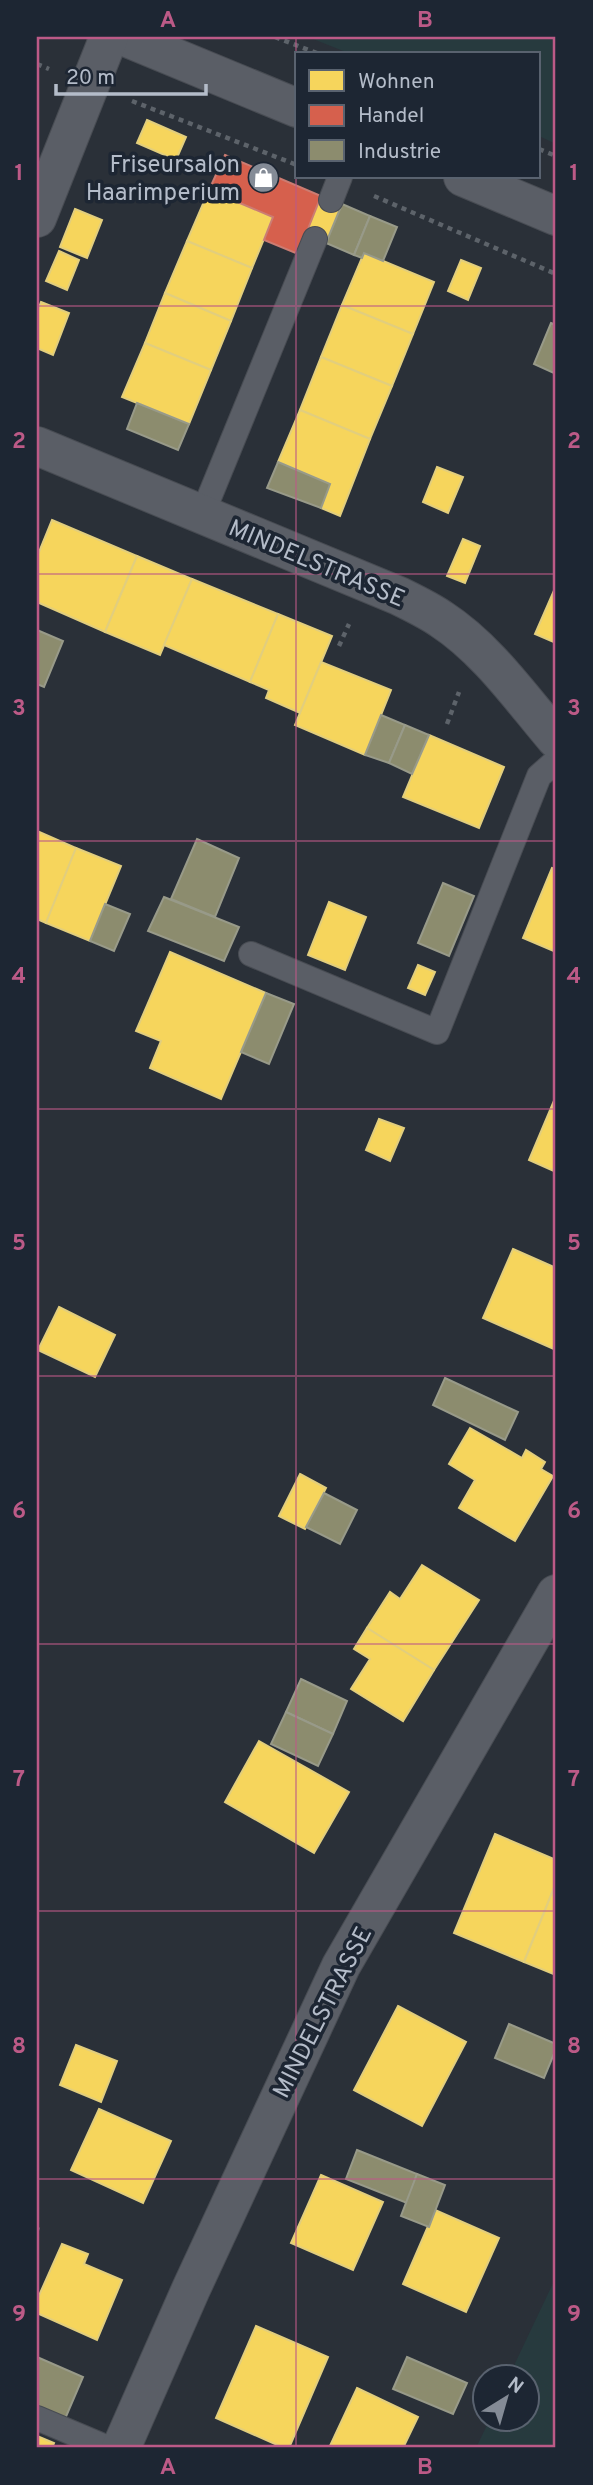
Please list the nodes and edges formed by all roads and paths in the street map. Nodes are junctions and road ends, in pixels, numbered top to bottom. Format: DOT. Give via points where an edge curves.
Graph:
graph roads {
  1 [pos="109,37"];
  2 [pos="125,37"];
  3 [pos="275,37"];
  4 [pos="314,52"];
  5 [pos="37,64"];
  6 [pos="90,85"];
  7 [pos="295,107"];
  8 [pos="295,164"];
  9 [pos="465,178"];
  10 [pos="337,186"];
  11 [pos="556,216"];
  12 [pos="37,218"];
  13 [pos="315,239"];
  14 [pos="556,274"];
  15 [pos="37,446"];
  16 [pos="202,515"];
  17 [pos="556,739"];
  18 [pos="556,761"];
  19 [pos="251,954"];
  20 [pos="556,1594"];
  21 [pos="37,2418"];
  22 [pos="108,2448"];
  23 [pos="121,2448"];
  1 -- 6 [label="street"];
  2 -- 7 [label="street"];
  3 -- 4 [label="path"];
  5 -- 6 [label="path"];
  6 -- 8 [label="path"];
  6 -- 12 [label="street"];
  9 -- 11 [label="street"];
  10 -- 14 [label="path"];
  13 -- 16 [label="lane"];
  15 -- 16 [label="street, MINDELSTRASSE"];
  16 -- 17 [label="street, MINDELSTRASSE" via="399,596 442,619 476,647"];
  18 -- 19 [label="lane" via="538,776 437,1032"];
  20 -- 23 [label="street, MINDELSTRASSE" via="341,1966"];
  21 -- 22 [label="lane"];
}
